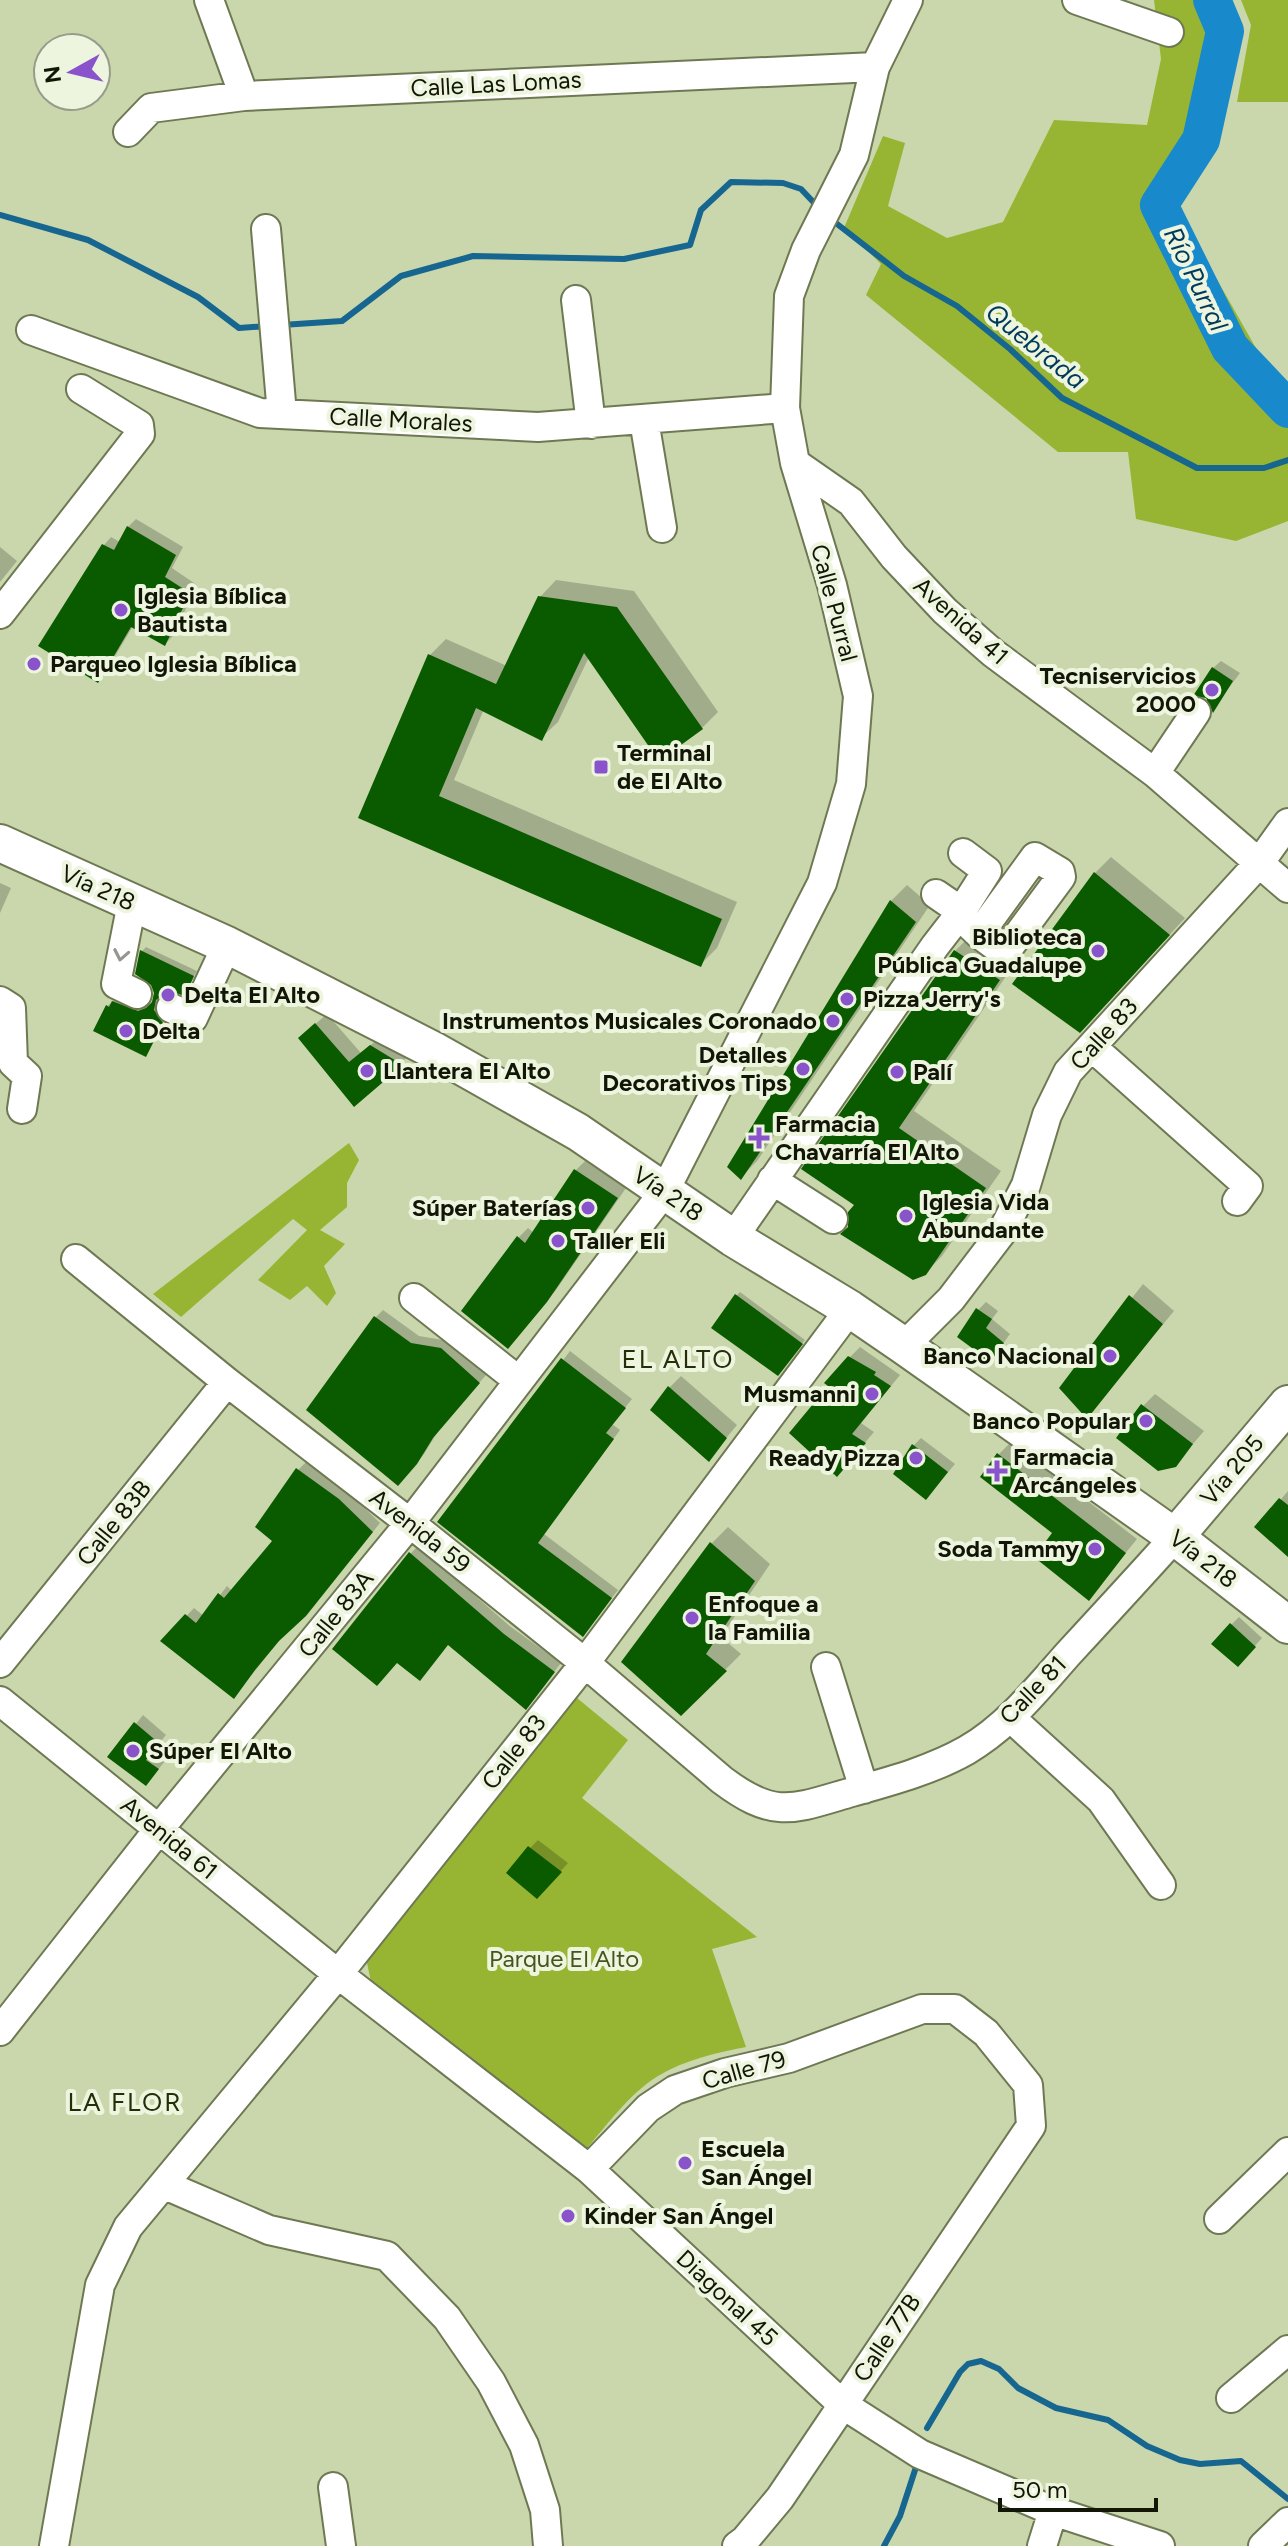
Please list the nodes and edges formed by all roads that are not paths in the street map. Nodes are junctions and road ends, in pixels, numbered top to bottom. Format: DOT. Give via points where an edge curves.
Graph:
graph roads {
  1 [pos="209,0"];
  2 [pos="908,0"];
  3 [pos="1077,0"];
  4 [pos="1169,32"];
  5 [pos="875,67"];
  6 [pos="244,96"];
  7 [pos="128,132"];
  8 [pos="266,229"];
  9 [pos="576,300"];
  10 [pos="31,330"];
  11 [pos="81,389"];
  12 [pos="785,408"];
  13 [pos="282,414"];
  14 [pos="644,420"];
  15 [pos="591,424"];
  16 [pos="795,463"];
  17 [pos="662,528"];
  18 [pos="0,614"];
  19 [pos="1196,712"];
  20 [pos="1155,773"];
  21 [pos="1288,823"];
  22 [pos="0,843"];
  23 [pos="963,853"];
  24 [pos="1260,862"];
  25 [pos="1288,888"];
  26 [pos="936,894"];
  27 [pos="132,903"];
  28 [pos="969,924"];
  29 [pos="227,945"];
  30 [pos="137,994"];
  31 [pos="0,1001"];
  32 [pos="171,1008"];
  33 [pos="1092,1047"];
  34 [pos="22,1109"];
  35 [pos="772,1180"];
  36 [pos="664,1192"];
  37 [pos="1237,1201"];
  38 [pos="833,1219"];
  39 [pos="733,1238"];
  40 [pos="76,1259"];
  41 [pos="414,1298"];
  42 [pos="850,1309"];
  43 [pos="904,1346"];
  44 [pos="519,1381"];
  45 [pos="227,1382"];
  46 [pos="1288,1404"];
  47 [pos="410,1523"];
  48 [pos="1175,1537"];
  49 [pos="1288,1625"];
  50 [pos="0,1663"];
  51 [pos="585,1663"];
  52 [pos="826,1667"];
  53 [pos="0,1701"];
  54 [pos="1011,1718"];
  55 [pos="864,1789"];
  56 [pos="762,1805"];
  57 [pos="159,1829"];
  58 [pos="1161,1885"];
  59 [pos="338,1974"];
  60 [pos="922,2009"];
  61 [pos="0,2031"];
  62 [pos="1288,2152"];
  63 [pos="589,2169"];
  64 [pos="165,2185"];
  65 [pos="1219,2219"];
  66 [pos="1288,2350"];
  67 [pos="1231,2398"];
  68 [pos="842,2404"];
  69 [pos="333,2487"];
  70 [pos="1053,2511"];
  71 [pos="1288,2522"];
  72 [pos="54,2546"];
  73 [pos="341,2546"];
  74 [pos="548,2546"];
  75 [pos="737,2546"];
  76 [pos="1042,2546"];
  77 [pos="1160,2546"];
  78 [pos="1263,2546"];
  1 -- 6 [label="street"];
  2 -- 5 [label="street, Calle Purral"];
  3 -- 4 [label="street"];
  5 -- 6 [label="street, Calle Las Lomas"];
  5 -- 12 [label="street, Calle Purral" via="854,155 789,296"];
  6 -- 7 [label="street, Calle Las Lomas" via="151,108"];
  8 -- 13 [label="street"];
  9 -- 15 [label="street"];
  10 -- 13 [label="street, Calle Morales" via="260,413"];
  11 -- 18 [label="street" via="139,425 140,434"];
  12 -- 14 [label="street, Calle Morales"];
  12 -- 16 [label="street, Calle Purral"];
  13 -- 15 [label="street, Calle Morales" via="538,427"];
  14 -- 15 [label="street, Calle Morales"];
  14 -- 17 [label="street"];
  16 -- 20 [label="street, Avenida 41" via="851,502 894,557 993,653"];
  16 -- 36 [label="street, Calle Purral" via="858,696 851,784 822,883"];
  19 -- 20 [label="street"];
  20 -- 24 [label="street, Avenida 41"];
  21 -- 24 [label="street, Calle 83"];
  22 -- 27 [label="main road, Vía 218"];
  23 -- 28 [label="street" via="987,871"];
  24 -- 25 [label="street, Avenida 41"];
  24 -- 33 [label="street, Calle 83"];
  26 -- 28 [label="street"];
  27 -- 29 [label="main road, Vía 218"];
  27 -- 30 [label="street, one-way" via="116,984"];
  28 -- 35 [label="street" via="935,946"];
  29 -- 32 [label="street" via="193,1018"];
  29 -- 36 [label="main road, Vía 218" via="499,1087 578,1132"];
  31 -- 34 [label="street" via="11,1008 13,1063 27,1076"];
  33 -- 37 [label="street" via="1248,1186"];
  33 -- 43 [label="street, Calle 83" via="1068,1072 1047,1115 1026,1185 1002,1232 951,1299"];
  35 -- 38 [label="street"];
  35 -- 39 [label="street"];
  36 -- 39 [label="main road, Vía 218"];
  36 -- 44 [label="street, Calle 83A"];
  39 -- 42 [label="main road, Vía 218"];
  40 -- 45 [label="street, Avenida 59"];
  41 -- 44 [label="street"];
  42 -- 43 [label="main road, Vía 218"];
  42 -- 51 [label="street, Calle 83"];
  43 -- 48 [label="main road, Vía 218"];
  44 -- 47 [label="street, Calle 83A"];
  45 -- 47 [label="street, Avenida 59"];
  45 -- 50 [label="street, Calle 83B"];
  46 -- 48 [label="main road, Vía 205"];
  47 -- 51 [label="street, Avenida 59"];
  47 -- 57 [label="street, Calle 83A"];
  48 -- 49 [label="main road, Vía 218"];
  48 -- 54 [label="street, Calle 81"];
  51 -- 56 [label="street, Avenida 59" via="722,1780"];
  51 -- 59 [label="street, Calle 83"];
  52 -- 55 [label="street"];
  53 -- 57 [label="street, Avenida 61"];
  54 -- 55 [label="street, Calle 81" via="967,1750"];
  54 -- 58 [label="street" via="1101,1800"];
  55 -- 56 [label="street, Calle 81" via="803,1807"];
  57 -- 59 [label="street, Avenida 61"];
  57 -- 61 [label="street, Calle 83A"];
  59 -- 63 [label="street, Diagonal 45"];
  59 -- 64 [label="street, Calle 83"];
  60 -- 63 [label="street, Calle 79" via="789,2058 675,2090 648,2108"];
  60 -- 68 [label="street, Calle 77B" via="955,2009 986,2033 1028,2085 1031,2126"];
  62 -- 65 [label="street"];
  63 -- 68 [label="street, Diagonal 45"];
  64 -- 72 [label="street" via="128,2227 100,2285"];
  64 -- 74 [label="street" via="269,2230 387,2256 447,2318 491,2382 524,2445 545,2510"];
  66 -- 67 [label="street"];
  68 -- 70 [label="street, Diagonal 45" via="920,2454"];
  68 -- 75 [label="street, Calle 77B" via="780,2498"];
  69 -- 73 [label="street"];
  70 -- 76 [label="street"];
  70 -- 77 [label="street, Diagonal 45"];
  71 -- 78 [label="street"];
}
